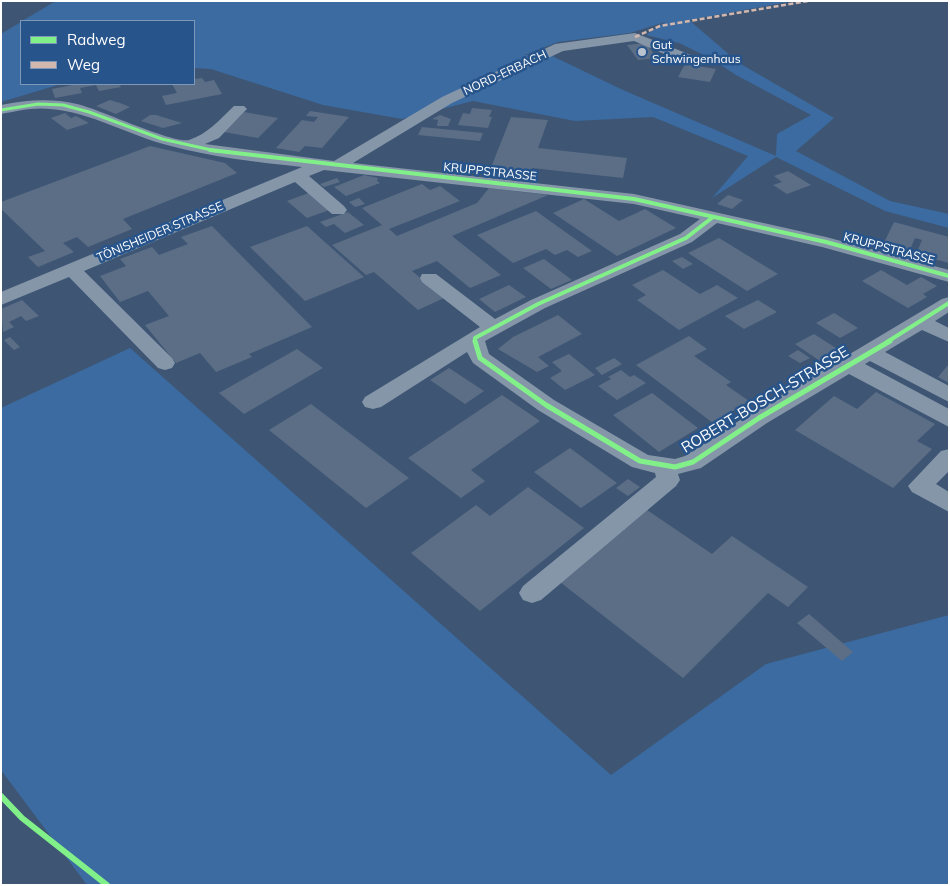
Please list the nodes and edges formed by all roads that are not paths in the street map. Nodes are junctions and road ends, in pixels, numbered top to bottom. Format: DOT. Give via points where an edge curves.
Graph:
graph roads {
  1 [pos="686,58"];
  2 [pos="239,109"];
  3 [pos="1,110"];
  4 [pos="188,146"];
  5 [pos="328,166"];
  6 [pos="297,175"];
  7 [pos="338,210"];
  8 [pos="713,217"];
  9 [pos="72,269"];
  10 [pos="949,276"];
  11 [pos="429,278"];
  12 [pos="1,299"];
  13 [pos="949,304"];
  14 [pos="921,322"];
  15 [pos="494,328"];
  16 [pos="949,336"];
  17 [pos="475,338"];
  18 [pos="869,352"];
  19 [pos="164,363"];
  20 [pos="848,364"];
  21 [pos="949,395"];
  22 [pos="373,402"];
  23 [pos="949,419"];
  24 [pos="949,457"];
  25 [pos="665,466"];
  26 [pos="949,503"];
  27 [pos="532,593"];
  1 -- 5 [label="street, NORD-ERBACH" via="635,36 560,47 447,100"];
  2 -- 4 [label="street" via="213,135"];
  3 -- 4 [label="street, KRUPPSTRASSE" via="49,104 79,109"];
  4 -- 5 [label="street, KRUPPSTRASSE"];
  5 -- 6 [label="street, TÖNISHEIDER STRASSE"];
  5 -- 8 [label="street, KRUPPSTRASSE" via="616,196"];
  6 -- 7 [label="street"];
  6 -- 9 [label="street, TÖNISHEIDER STRASSE"];
  8 -- 10 [label="street, KRUPPSTRASSE" via="826,242"];
  8 -- 15 [label="street" via="686,238 538,304"];
  9 -- 12 [label="street, TÖNISHEIDER STRASSE"];
  9 -- 19 [label="street"];
  11 -- 15 [label="street"];
  13 -- 14 [label="street, ROBERT-BOSCH-STRASSE"];
  14 -- 16 [label="street"];
  14 -- 18 [label="street, ROBERT-BOSCH-STRASSE"];
  15 -- 17 [label="street"];
  17 -- 22 [label="street"];
  17 -- 25 [label="street, ROBERT-BOSCH-STRASSE" via="480,358 546,405 640,461"];
  18 -- 20 [label="street, ROBERT-BOSCH-STRASSE"];
  18 -- 21 [label="street"];
  20 -- 23 [label="street"];
  20 -- 25 [label="street, ROBERT-BOSCH-STRASSE" via="693,462"];
  24 -- 26 [label="street" via="920,486"];
  25 -- 27 [label="street" via="668,480"];
}
